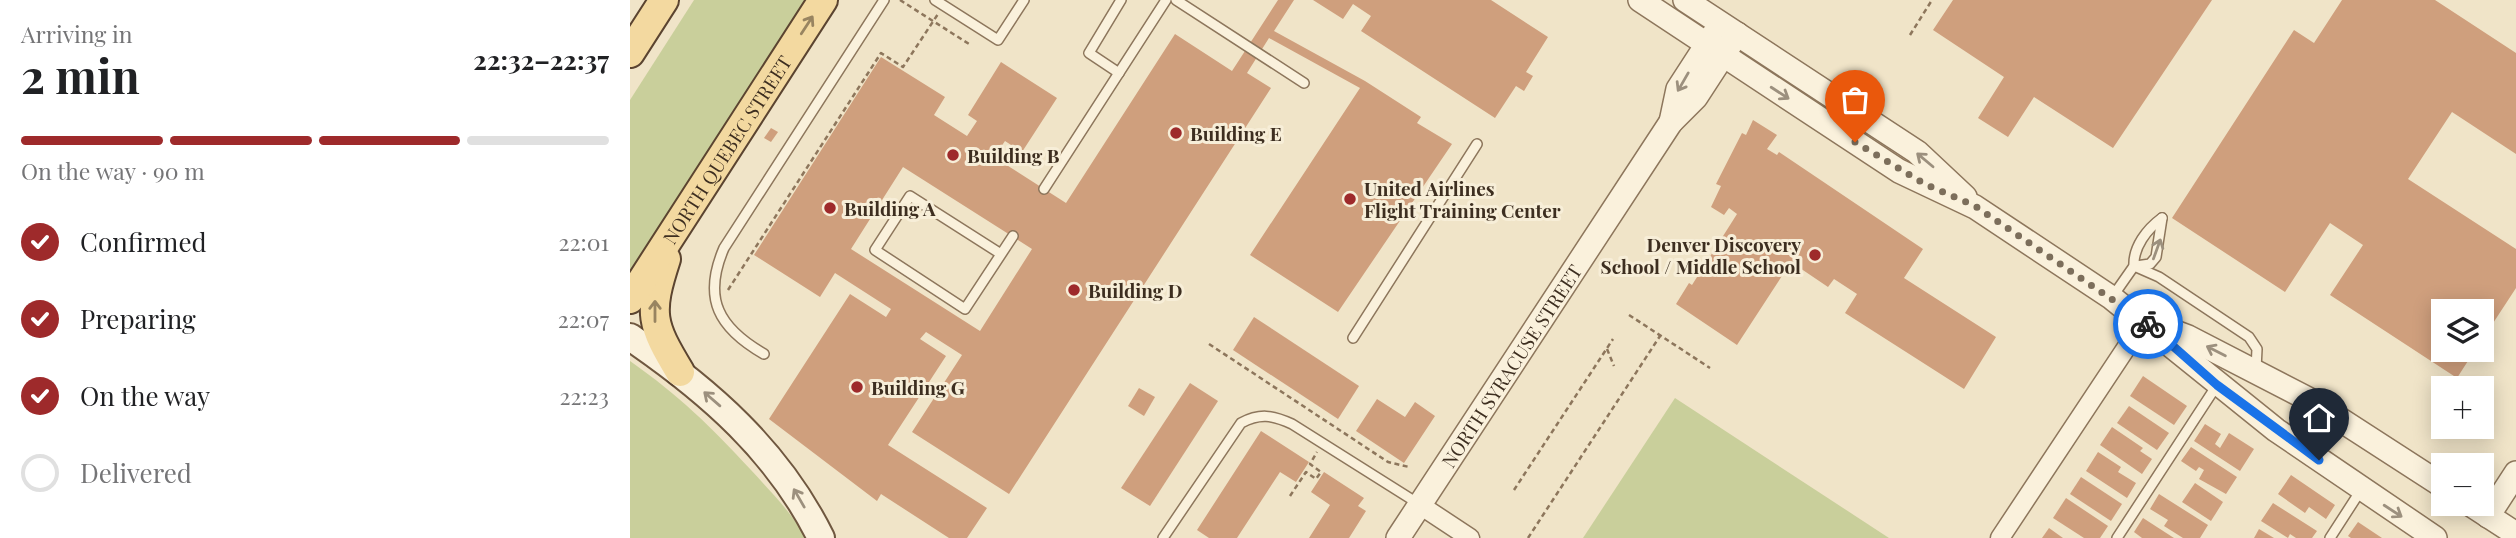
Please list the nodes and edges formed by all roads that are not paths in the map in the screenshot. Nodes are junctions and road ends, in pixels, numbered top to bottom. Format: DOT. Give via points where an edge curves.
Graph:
graph roads {
  1 [pos="664,0"];
  2 [pos="823,0"];
  3 [pos="884,0"];
  4 [pos="935,0"];
  5 [pos="1024,0"];
  6 [pos="1121,0"];
  7 [pos="1166,0"];
  8 [pos="1176,0"];
  9 [pos="1640,0"];
  10 [pos="1685,0"];
  11 [pos="1729,29"];
  12 [pos="1715,51"];
  13 [pos="630,53"];
  14 [pos="1119,73"];
  15 [pos="1304,83"];
  16 [pos="1477,144"];
  17 [pos="1044,189"];
  18 [pos="1975,206"];
  19 [pos="677,227"];
  20 [pos="1013,236"];
  21 [pos="1001,254"];
  22 [pos="2134,266"];
  23 [pos="2112,298"];
  24 [pos="630,299"];
  25 [pos="2144,321"];
  26 [pos="630,337"];
  27 [pos="1353,338"];
  28 [pos="764,354"];
  29 [pos="680,372"];
  30 [pos="2256,372"];
  31 [pos="2217,385"];
  32 [pos="2516,474"];
  33 [pos="2431,478"];
  34 [pos="2361,490"];
  35 [pos="2494,495"];
  36 [pos="1420,505"];
  37 [pos="2488,516"];
  38 [pos="2516,534"];
  39 [pos="821,538"];
  40 [pos="1163,538"];
  41 [pos="1398,538"];
  42 [pos="1469,538"];
  43 [pos="2000,538"];
  44 [pos="2117,538"];
  45 [pos="2330,538"];
  46 [pos="2435,538"];
  1 -- 13 [label="main road"];
  19 -- 2 [label="main road, NORTH QUEBEC STREET, one-way"];
  3 -- 28 [label="lane" via="715,268 713,291 725,323 737,338"];
  4 -- 5 [label="lane" via="998,40"];
  6 -- 14 [label="lane" via="1089,53"];
  7 -- 14 [label="lane"];
  8 -- 15 [label="lane"];
  9 -- 12 [label="street"];
  10 -- 11 [label="street"];
  11 -- 12 [label="street, NORTH SYRACUSE STREET"];
  18 -- 11 [label="street, one-way" via="1917,152"];
  12 -- 18 [label="street, one-way" via="1899,170"];
  12 -- 36 [label="street, NORTH SYRACUSE STREET" via="1678,89 1671,122"];
  14 -- 17 [label="lane"];
  16 -- 27 [label="lane"];
  18 -- 23 [label="street"];
  19 -- 24 [label="main road, NORTH QUEBEC STREET"];
  29 -- 19 [label="main road, one-way" via="660,338 653,313"];
  20 -- 21 [label="lane"];
  21 -- 21 [label="lane" via="965,309 875,250 910,196"];
  22 -- 22 [label="lane, one-way" via="2150,264 2156,257 2162,218 2133,253"];
  22 -- 23 [label="lane"];
  22 -- 30 [label="lane" via="2249,337 2257,349"];
  23 -- 25 [label="street"];
  30 -- 25 [label="street, one-way" via="2188,337"];
  25 -- 31 [label="street"];
  25 -- 43 [label="street"];
  26 -- 29 [label="main road"];
  39 -- 29 [label="main road, one-way" via="773,461 743,427"];
  30 -- 33 [label="street" via="2328,411"];
  31 -- 34 [label="street"];
  31 -- 44 [label="lane"];
  32 -- 35 [label="street"];
  34 -- 45 [label="lane"];
  34 -- 46 [label="street, one-way"];
  36 -- 40 [label="lane" via="1274,415 1255,415 1241,423"];
  36 -- 41 [label="street, NORTH SYRACUSE STREET"];
  36 -- 42 [label="street"];
  37 -- 38 [label="street"];
}
